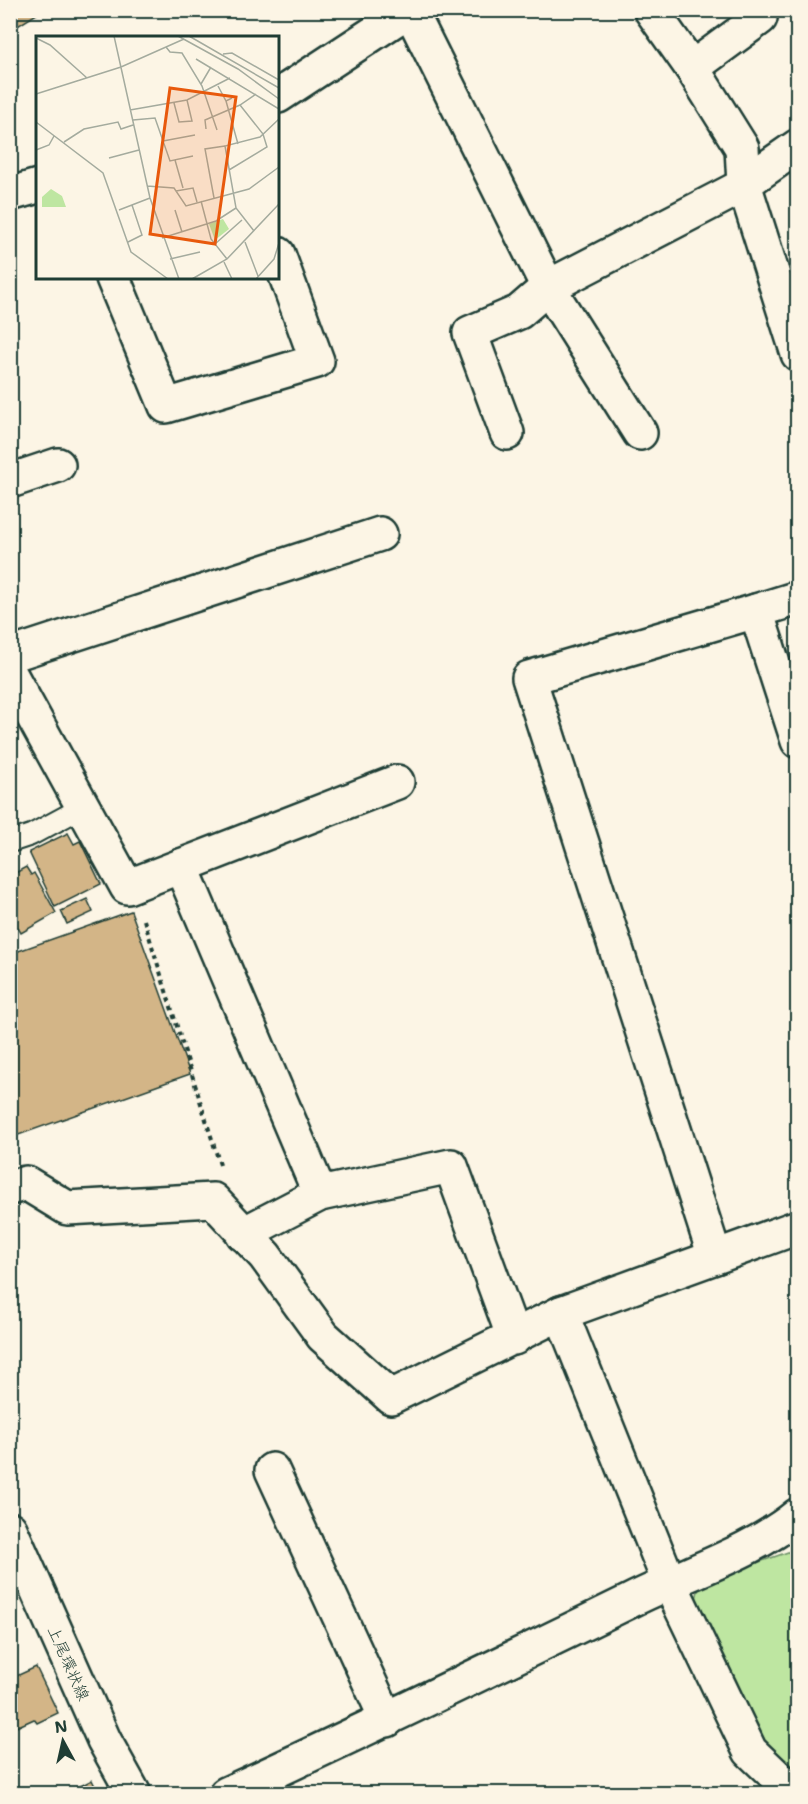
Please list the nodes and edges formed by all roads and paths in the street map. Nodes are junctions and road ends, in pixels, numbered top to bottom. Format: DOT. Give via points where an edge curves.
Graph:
graph roads {
  1 [pos="409,10"];
  2 [pos="651,10"];
  3 [pos="760,18"];
  4 [pos="692,68"];
  5 [pos="279,95"];
  6 [pos="798,146"];
  7 [pos="744,184"];
  8 [pos="36,187"];
  9 [pos="10,194"];
  10 [pos="279,257"];
  11 [pos="112,279"];
  12 [pos="548,287"];
  13 [pos="798,354"];
  14 [pos="640,433"];
  15 [pos="507,434"];
  16 [pos="58,465"];
  17 [pos="10,481"];
  18 [pos="380,534"];
  19 [pos="798,598"];
  20 [pos="756,610"];
  21 [pos="10,655"];
  22 [pos="10,674"];
  23 [pos="798,741"];
  24 [pos="397,782"];
  25 [pos="83,807"];
  26 [pos="10,842"];
  27 [pos="182,866"];
  28 [pos="133,885"];
  29 [pos="10,1188"];
  30 [pos="320,1194"];
  31 [pos="221,1210"];
  32 [pos="798,1227"];
  33 [pos="243,1234"];
  34 [pos="715,1257"];
  35 [pos="561,1313"];
  36 [pos="514,1338"];
  37 [pos="272,1470"];
  38 [pos="798,1515"];
  39 [pos="10,1529"];
  40 [pos="669,1582"];
  41 [pos="387,1720"];
  42 [pos="134,1794"];
  43 [pos="226,1794"];
  44 [pos="795,1794"];
  1 -- 5 [label="street"];
  1 -- 12 [label="street"];
  2 -- 4 [label="street"];
  3 -- 4 [label="street"];
  4 -- 7 [label="street" via="742,148"];
  6 -- 7 [label="street"];
  7 -- 12 [label="street"];
  7 -- 13 [label="street"];
  8 -- 9 [label="street"];
  10 -- 11 [label="street" via="317,361 166,406"];
  12 -- 14 [label="street"];
  12 -- 15 [label="street" via="519,312 470,333"];
  16 -- 17 [label="street"];
  18 -- 21 [label="street"];
  19 -- 20 [label="street"];
  20 -- 23 [label="street"];
  20 -- 34 [label="street" via="529,678"];
  22 -- 25 [label="street"];
  24 -- 27 [label="street"];
  25 -- 26 [label="lane"];
  25 -- 28 [label="street" via="127,887"];
  27 -- 28 [label="street"];
  27 -- 30 [label="street"];
  28 -- 31 [label="path" via="226,1183"];
  29 -- 31 [label="street" via="26,1183 67,1208 213,1200"];
  30 -- 33 [label="street"];
  30 -- 36 [label="street" via="451,1166"];
  31 -- 33 [label="street"];
  32 -- 34 [label="street"];
  33 -- 36 [label="street" via="265,1256 324,1336 391,1397"];
  34 -- 35 [label="street"];
  35 -- 36 [label="street"];
  35 -- 40 [label="street"];
  37 -- 41 [label="street"];
  38 -- 40 [label="street" via="775,1534"];
  39 -- 42 [label="street, 上尾環状線" via="104,1740"];
  40 -- 41 [label="street"];
  40 -- 44 [label="street" via="750,1751"];
  41 -- 43 [label="street"];
}
